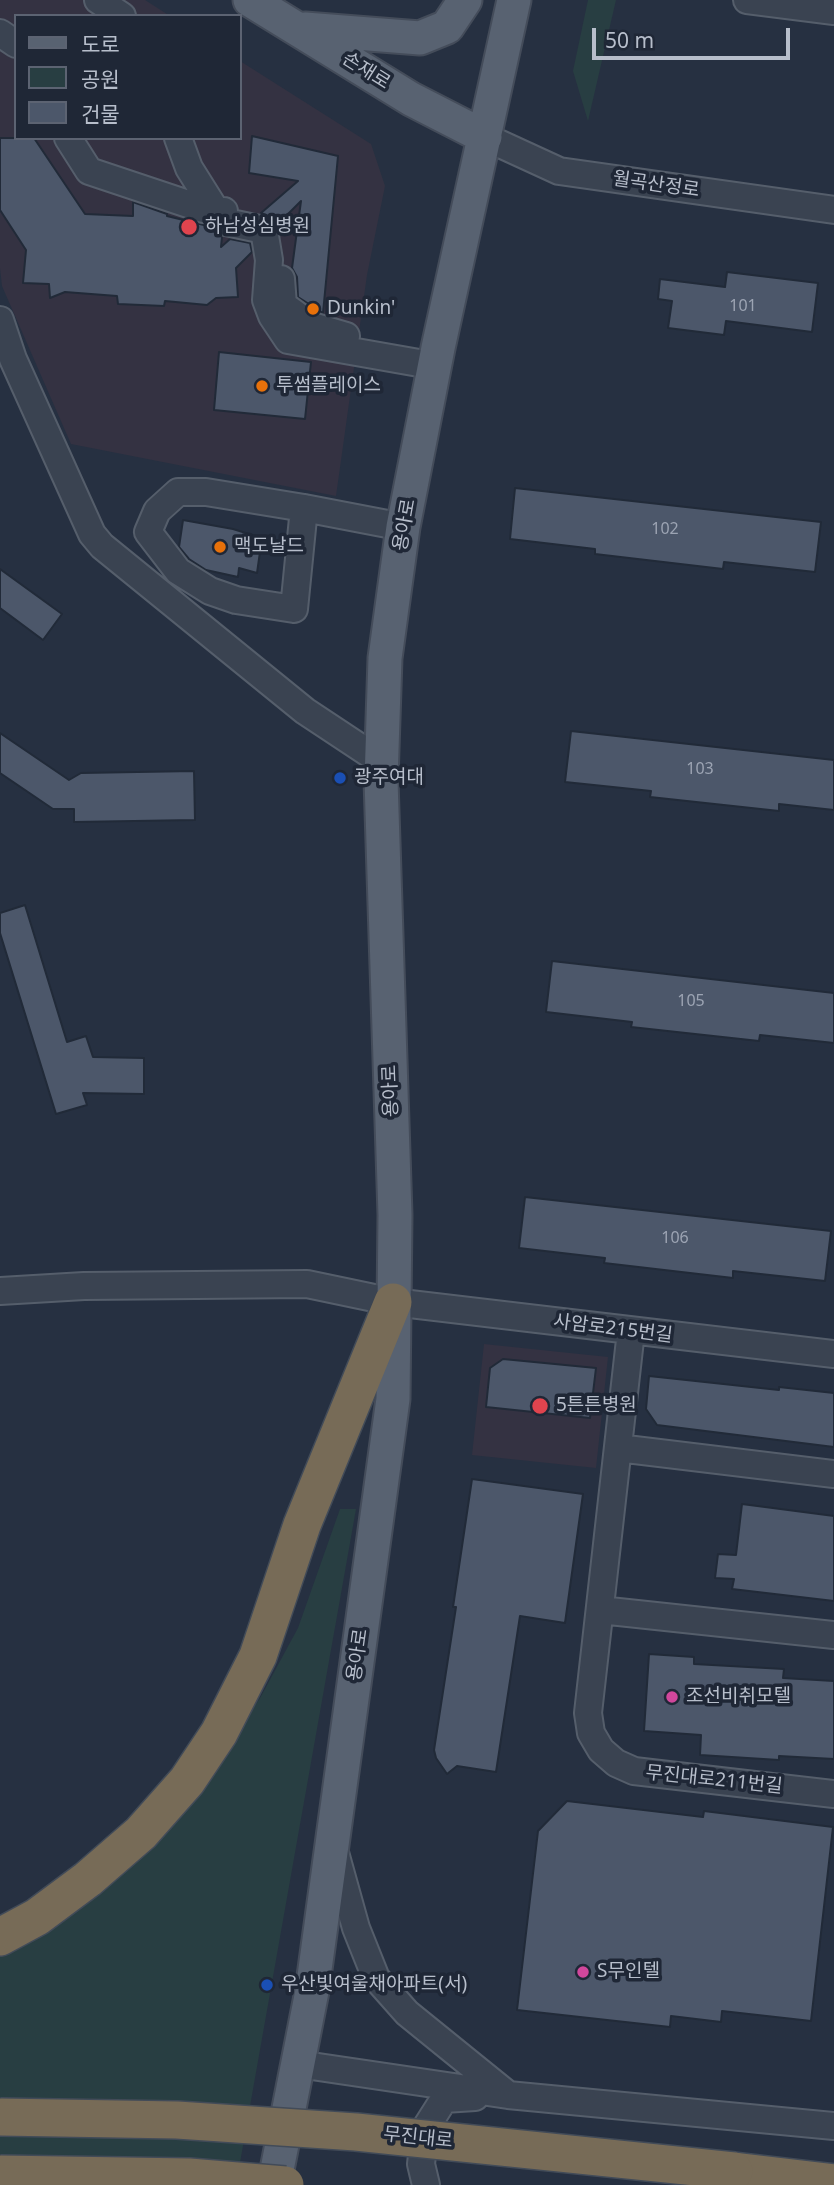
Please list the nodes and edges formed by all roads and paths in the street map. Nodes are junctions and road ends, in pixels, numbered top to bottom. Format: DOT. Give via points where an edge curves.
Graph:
graph roads {
  1 [pos="98,0"];
  2 [pos="250,0"];
  3 [pos="465,0"];
  4 [pos="514,0"];
  5 [pos="764,1"];
  6 [pos="834,11"];
  7 [pos="119,14"];
  8 [pos="297,28"];
  9 [pos="485,137"];
  10 [pos="69,140"];
  11 [pos="179,140"];
  12 [pos="834,210"];
  13 [pos="225,215"];
  14 [pos="0,320"];
  15 [pos="437,357"];
  16 [pos="304,508"];
  17 [pos="403,527"];
  18 [pos="382,762"];
  19 [pos="0,1291"];
  20 [pos="393,1302"];
  21 [pos="631,1331"];
  22 [pos="834,1354"];
  23 [pos="618,1448"];
  24 [pos="834,1474"];
  25 [pos="600,1610"];
  26 [pos="834,1634"];
  27 [pos="834,1794"];
  28 [pos="332,1841"];
  29 [pos="0,1937"];
  30 [pos="298,2064"];
  31 [pos="508,2095"];
  32 [pos="0,2117"];
  33 [pos="834,2126"];
  34 [pos="0,2174"];
  35 [pos="834,2183"];
  36 [pos="274,2185"];
  37 [pos="285,2185"];
  38 [pos="426,2185"];
  1 -- 7 [label="street"];
  2 -- 8 [label="main road, 손재로"];
  3 -- 8 [label="main road" via="447,26 420,38"];
  4 -- 9 [label="main road, 용아로"];
  5 -- 6 [label="street"];
  8 -- 9 [label="main road, 손재로" via="411,99"];
  9 -- 12 [label="street, 월곡산정로" via="559,172"];
  9 -- 15 [label="main road, 용아로"];
  10 -- 13 [label="street" via="89,171"];
  11 -- 13 [label="street" via="189,168"];
  13 -- 15 [label="street" via="264,230 269,260 266,300 288,341"];
  14 -- 18 [label="street" via="12,359 92,534 102,546 305,711"];
  15 -- 17 [label="main road, 용아로"];
  16 -- 16 [label="street" via="206,492 178,492 157,511 148,532 178,571 210,591 294,609"];
  16 -- 17 [label="street"];
  17 -- 18 [label="main road, 용아로" via="385,658"];
  18 -- 20 [label="main road, 용아로" via="395,1215"];
  19 -- 20 [label="street, 사암로215번길" via="307,1284"];
  20 -- 21 [label="street, 사암로215번길"];
  20 -- 28 [label="main road, 용아로" via="393,1399"];
  20 -- 29 [label="highway" via="302,1525 258,1657 219,1733 187,1781 141,1833 37,1917"];
  21 -- 22 [label="street, 사암로215번길"];
  21 -- 23 [label="street"];
  23 -- 24 [label="street"];
  23 -- 25 [label="street"];
  25 -- 26 [label="street"];
  25 -- 27 [label="street, 무진대로211번길" via="587,1713 601,1750 616,1763 634,1771"];
  28 -- 30 [label="main road, 용아로"];
  28 -- 31 [label="street" via="356,1928 376,1978 407,2013"];
  30 -- 31 [label="street"];
  30 -- 36 [label="main road, 용아로"];
  31 -- 33 [label="street"];
  31 -- 38 [label="street" via="444,2099 425,2129 421,2164"];
  32 -- 35 [label="highway, 무진대로, bridge" via="177,2120 356,2132"];
  34 -- 37 [label="highway, bridge" via="190,2177"];
}
